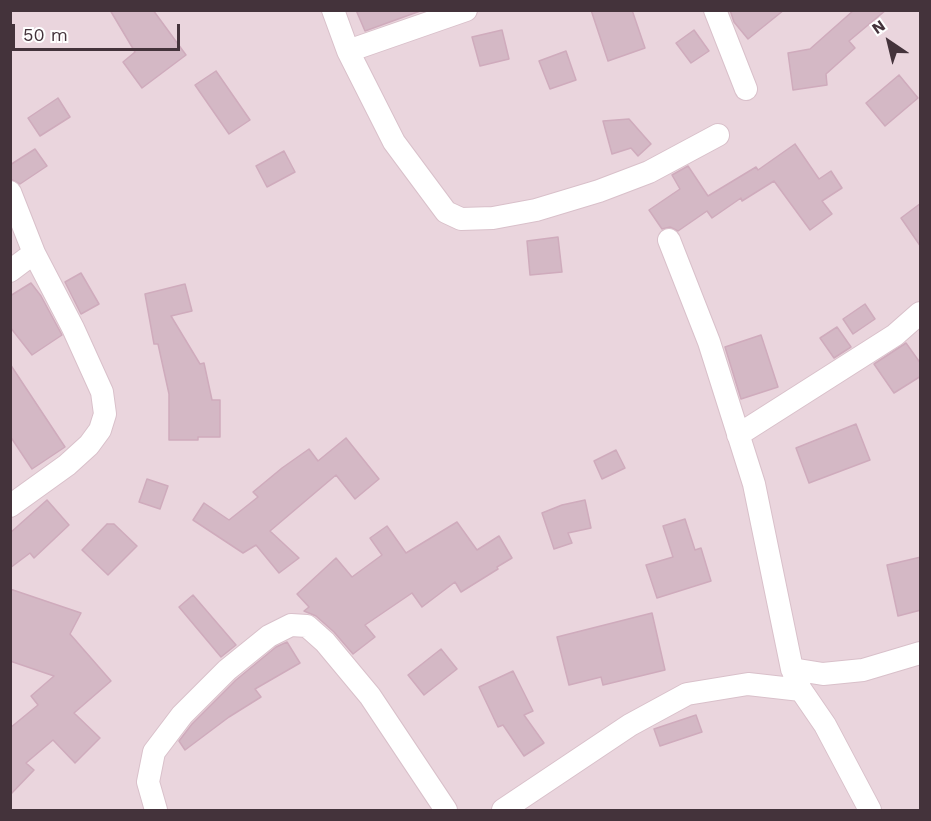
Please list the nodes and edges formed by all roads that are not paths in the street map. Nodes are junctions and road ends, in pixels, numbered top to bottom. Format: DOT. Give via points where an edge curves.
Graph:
graph roads {
  1 [pos="333,10"];
  2 [pos="466,10"];
  3 [pos="715,10"];
  4 [pos="348,51"];
  5 [pos="746,89"];
  6 [pos="718,135"];
  7 [pos="10,192"];
  8 [pos="669,240"];
  9 [pos="34,254"];
  10 [pos="10,271"];
  11 [pos="921,313"];
  12 [pos="738,435"];
  13 [pos="10,506"];
  14 [pos="921,653"];
  15 [pos="792,669"];
  16 [pos="801,690"];
  17 [pos="156,810"];
  18 [pos="446,810"];
  19 [pos="503,810"];
  20 [pos="870,810"];
  1 -- 4 [label="street"];
  2 -- 4 [label="street"];
  3 -- 5 [label="street"];
  4 -- 6 [label="street" via="394,142 446,212 461,219 536,210 599,191 650,172"];
  7 -- 9 [label="street"];
  8 -- 12 [label="street" via="709,342"];
  9 -- 10 [label="street"];
  9 -- 13 [label="street" via="102,392 105,414 89,445"];
  11 -- 12 [label="street" via="895,335"];
  12 -- 15 [label="street" via="754,484"];
  14 -- 15 [label="street" via="863,670 823,674"];
  15 -- 16 [label="street"];
  16 -- 19 [label="street" via="748,684 687,694 630,725"];
  16 -- 20 [label="street" via="825,725"];
  17 -- 18 [label="street" via="148,782 154,752 182,715 227,670 269,636 291,625 307,626 325,642 362,687"];
}
